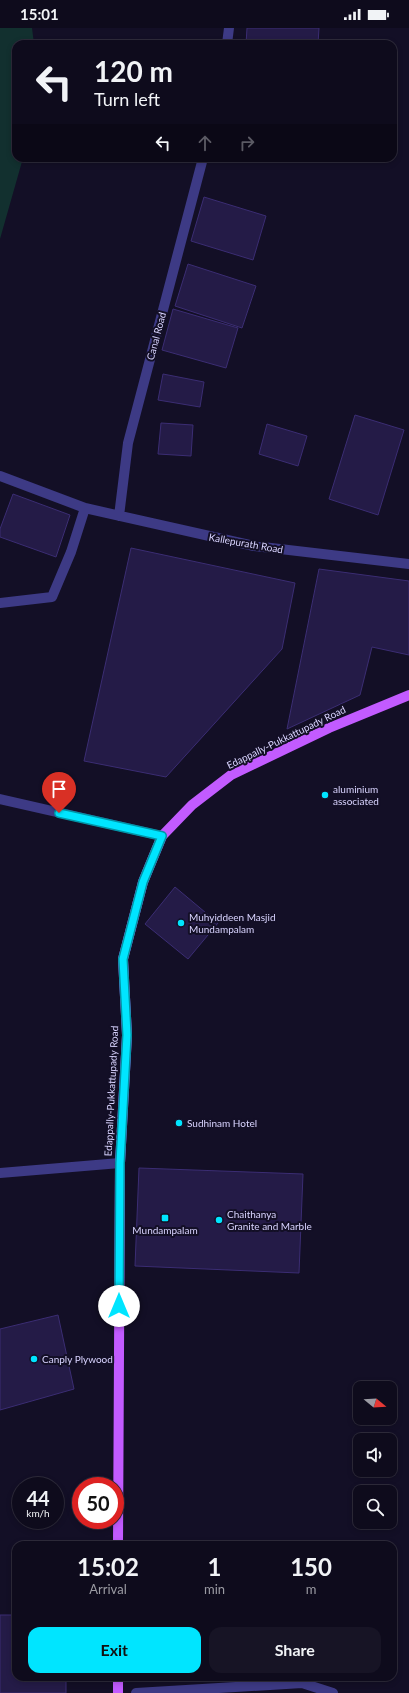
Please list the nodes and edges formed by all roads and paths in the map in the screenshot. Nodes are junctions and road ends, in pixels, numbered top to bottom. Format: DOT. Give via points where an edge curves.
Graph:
graph roads {
  1 [pos="229,28"];
  2 [pos="228,40"];
  3 [pos="202,162"];
  4 [pos="0,476"];
  5 [pos="85,508"];
  6 [pos="119,516"];
  7 [pos="409,564"];
  8 [pos="0,603"];
  9 [pos="409,695"];
  10 [pos="0,800"];
  11 [pos="162,836"];
  12 [pos="120,1163"];
  13 [pos="0,1173"];
  14 [pos="118,1541"];
  15 [pos="118,1681"];
  16 [pos="118,1693"];
  17 [pos="136,1693"];
  18 [pos="333,1693"];
  1 -- 2 [label="street"];
  3 -- 6 [label="street, Canal Road" via="128,443"];
  4 -- 5 [label="street, Kallepurath Road"];
  5 -- 6 [label="street, Kallepurath Road"];
  5 -- 8 [label="street" via="71,552 52,597"];
  6 -- 7 [label="street, Kallepurath Road" via="254,546"];
  9 -- 11 [label="main road, Edappally-Pukkattupady Road" via="329,728 231,776 192,804"];
  10 -- 11 [label="street"];
  11 -- 12 [label="main road, Edappally-Pukkattupady Road" via="143,882 123,959 127,1035"];
  12 -- 13 [label="street"];
  12 -- 14 [label="main road, Edappally-Pukkattupady Road"];
  15 -- 16 [label="main road"];
  17 -- 18 [label="street" via="302,1682"];
}
